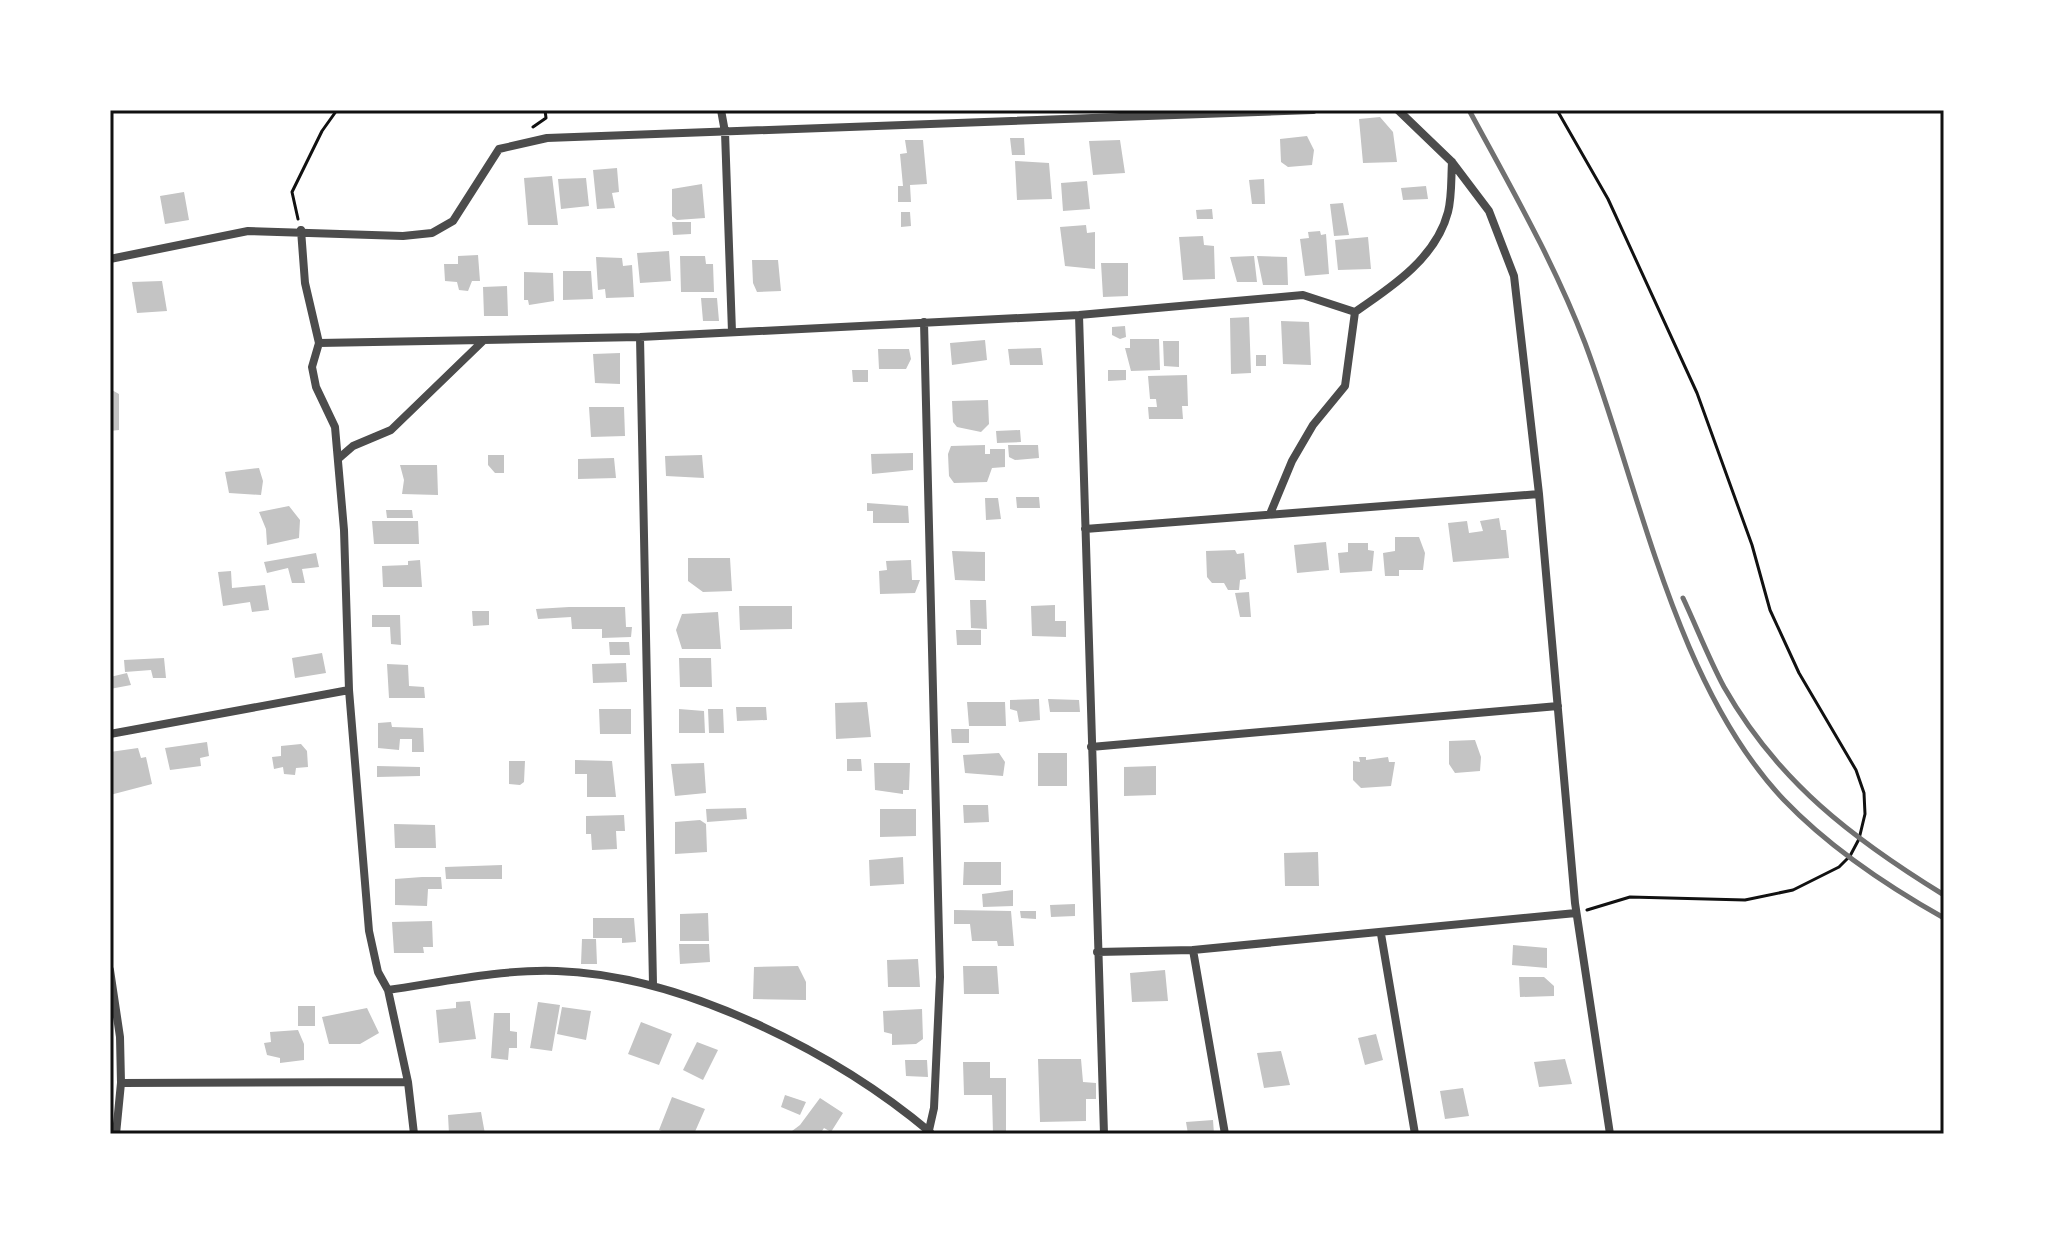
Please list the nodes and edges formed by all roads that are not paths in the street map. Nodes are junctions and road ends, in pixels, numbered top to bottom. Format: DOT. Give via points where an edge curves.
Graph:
graph roads {
  1 [pos="721,110"];
  2 [pos="1313,110"];
  3 [pos="1398,110"];
  4 [pos="725,132"];
  5 [pos="1452,162"];
  6 [pos="301,230"];
  7 [pos="110,259"];
  8 [pos="1355,312"];
  9 [pos="1079,315"];
  10 [pos="924,322"];
  11 [pos="732,332"];
  12 [pos="640,337"];
  13 [pos="483,341"];
  14 [pos="319,343"];
  15 [pos="338,459"];
  16 [pos="1539,494"];
  17 [pos="1270,514"];
  18 [pos="1085,529"];
  19 [pos="349,690"];
  20 [pos="1558,706"];
  21 [pos="110,734"];
  22 [pos="1091,747"];
  23 [pos="1576,913"];
  24 [pos="1381,934"];
  25 [pos="1193,950"];
  26 [pos="1097,952"];
  27 [pos="110,970"];
  28 [pos="653,984"];
  29 [pos="388,990"];
  30 [pos="408,1082"];
  31 [pos="121,1083"];
  32 [pos="931,1132"];
  33 [pos="116,1134"];
  34 [pos="414,1134"];
  35 [pos="1104,1134"];
  36 [pos="1225,1134"];
  37 [pos="1415,1134"];
  38 [pos="1610,1134"];
  1 -- 4 [label="street"];
  2 -- 4 [label="street"];
  3 -- 5 [label="street"];
  4 -- 6 [label="street" via="547,138 499,149 453,221 432,233"];
  4 -- 11 [label="street"];
  5 -- 8 [label="street" via="1448,213 1435,240 1400,282"];
  5 -- 16 [label="street" via="1489,211 1514,276"];
  6 -- 7 [label="street" via="248,231"];
  6 -- 14 [label="street" via="305,283"];
  8 -- 9 [label="street" via="1303,295"];
  8 -- 17 [label="street" via="1345,386 1313,425"];
  9 -- 10 [label="street"];
  9 -- 18 [label="street"];
  10 -- 11 [label="street"];
  10 -- 32 [label="street" via="940,977"];
  11 -- 12 [label="street"];
  12 -- 13 [label="street"];
  12 -- 28 [label="street"];
  13 -- 14 [label="street"];
  13 -- 15 [label="street" via="391,430 353,446"];
  14 -- 15 [label="street" via="312,367 335,427"];
  15 -- 19 [label="street"];
  16 -- 17 [label="street"];
  16 -- 20 [label="street"];
  17 -- 18 [label="street"];
  18 -- 22 [label="street"];
  19 -- 21 [label="street"];
  19 -- 29 [label="street" via="369,931 378,972"];
  20 -- 22 [label="street"];
  20 -- 23 [label="street"];
  22 -- 26 [label="street"];
  23 -- 24 [label="street"];
  23 -- 38 [label="street"];
  24 -- 25 [label="street"];
  24 -- 37 [label="street"];
  25 -- 26 [label="street"];
  25 -- 36 [label="street"];
  26 -- 35 [label="street"];
  27 -- 31 [label="street"];
  28 -- 29 [label="street" via="554,970"];
  28 -- 32 [label="street" via="735,1016 868,1082"];
  29 -- 30 [label="street"];
  30 -- 31 [label="street"];
  30 -- 34 [label="street"];
  31 -- 33 [label="street"];
}
